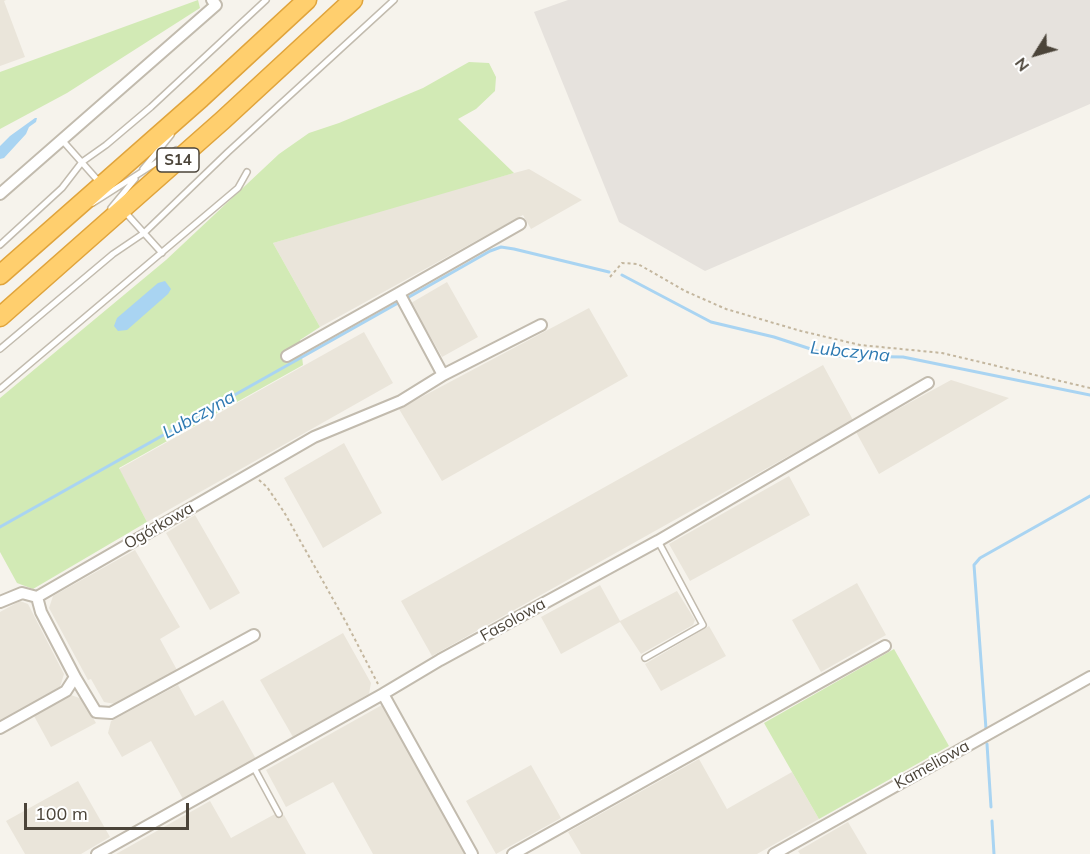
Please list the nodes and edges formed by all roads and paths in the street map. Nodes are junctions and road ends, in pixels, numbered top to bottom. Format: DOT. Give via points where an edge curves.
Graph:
graph roads {
  1 [pos="266,0"];
  2 [pos="307,0"];
  3 [pos="353,0"];
  4 [pos="394,0"];
  5 [pos="216,2"];
  6 [pos="201,98"];
  7 [pos="223,120"];
  8 [pos="62,140"];
  9 [pos="82,162"];
  10 [pos="247,172"];
  11 [pos="139,174"];
  12 [pos="103,185"];
  13 [pos="0,194"];
  14 [pos="123,210"];
  15 [pos="520,224"];
  16 [pos="55,228"];
  17 [pos="144,233"];
  18 [pos="0,245"];
  19 [pos="75,252"];
  20 [pos="162,253"];
  21 [pos="0,275"];
  22 [pos="610,277"];
  23 [pos="399,292"];
  24 [pos="0,317"];
  25 [pos="541,325"];
  26 [pos="0,349"];
  27 [pos="287,356"];
  28 [pos="443,375"];
  29 [pos="928,383"];
  30 [pos="1090,388"];
  31 [pos="0,389"];
  32 [pos="249,474"];
  33 [pos="658,540"];
  34 [pos="36,597"];
  35 [pos="0,602"];
  36 [pos="254,635"];
  37 [pos="885,646"];
  38 [pos="645,658"];
  39 [pos="75,677"];
  40 [pos="1090,677"];
  41 [pos="383,694"];
  42 [pos="0,728"];
  43 [pos="253,766"];
  44 [pos="279,814"];
  45 [pos="97,854"];
  46 [pos="472,854"];
  47 [pos="513,854"];
  48 [pos="774,854"];
  1 -- 9 [label="lane" via="151,107"];
  2 -- 6 [label="highway, S14"];
  3 -- 7 [label="highway, S14"];
  4 -- 17 [label="lane"];
  5 -- 8 [label="street"];
  6 -- 11 [label="lane"];
  6 -- 12 [label="highway, S14"];
  7 -- 11 [label="lane"];
  7 -- 14 [label="highway, S14"];
  8 -- 9 [label="lane"];
  8 -- 13 [label="street"];
  9 -- 12 [label="lane"];
  9 -- 18 [label="lane" via="62,188"];
  10 -- 20 [label="lane" via="238,188"];
  11 -- 16 [label="lane"];
  11 -- 19 [label="lane"];
  12 -- 16 [label="highway, S14"];
  14 -- 17 [label="lane"];
  14 -- 19 [label="highway, S14"];
  15 -- 23 [label="street"];
  16 -- 21 [label="highway, S14"];
  17 -- 20 [label="lane"];
  17 -- 26 [label="lane" via="113,254"];
  19 -- 24 [label="highway, S14"];
  20 -- 31 [label="lane"];
  22 -- 30 [label="path" via="622,262 638,264 726,309 801,331 860,345 942,353"];
  23 -- 27 [label="street"];
  23 -- 28 [label="street"];
  25 -- 28 [label="street, Ogórkowa"];
  28 -- 32 [label="street, Ogórkowa" via="401,400 314,437"];
  29 -- 33 [label="street, Fasolowa"];
  32 -- 34 [label="street, Ogórkowa"];
  32 -- 41 [label="path" via="267,487 284,512"];
  33 -- 38 [label="lane" via="703,625"];
  33 -- 41 [label="street, Fasolowa"];
  34 -- 35 [label="street" via="22,593"];
  34 -- 39 [label="street"];
  36 -- 39 [label="street" via="111,713 96,712"];
  37 -- 47 [label="street"];
  39 -- 42 [label="street" via="66,691"];
  40 -- 48 [label="street, Kameliowa"];
  41 -- 43 [label="street, Fasolowa"];
  41 -- 46 [label="street"];
  43 -- 44 [label="lane"];
  43 -- 45 [label="street, Fasolowa"];
}
